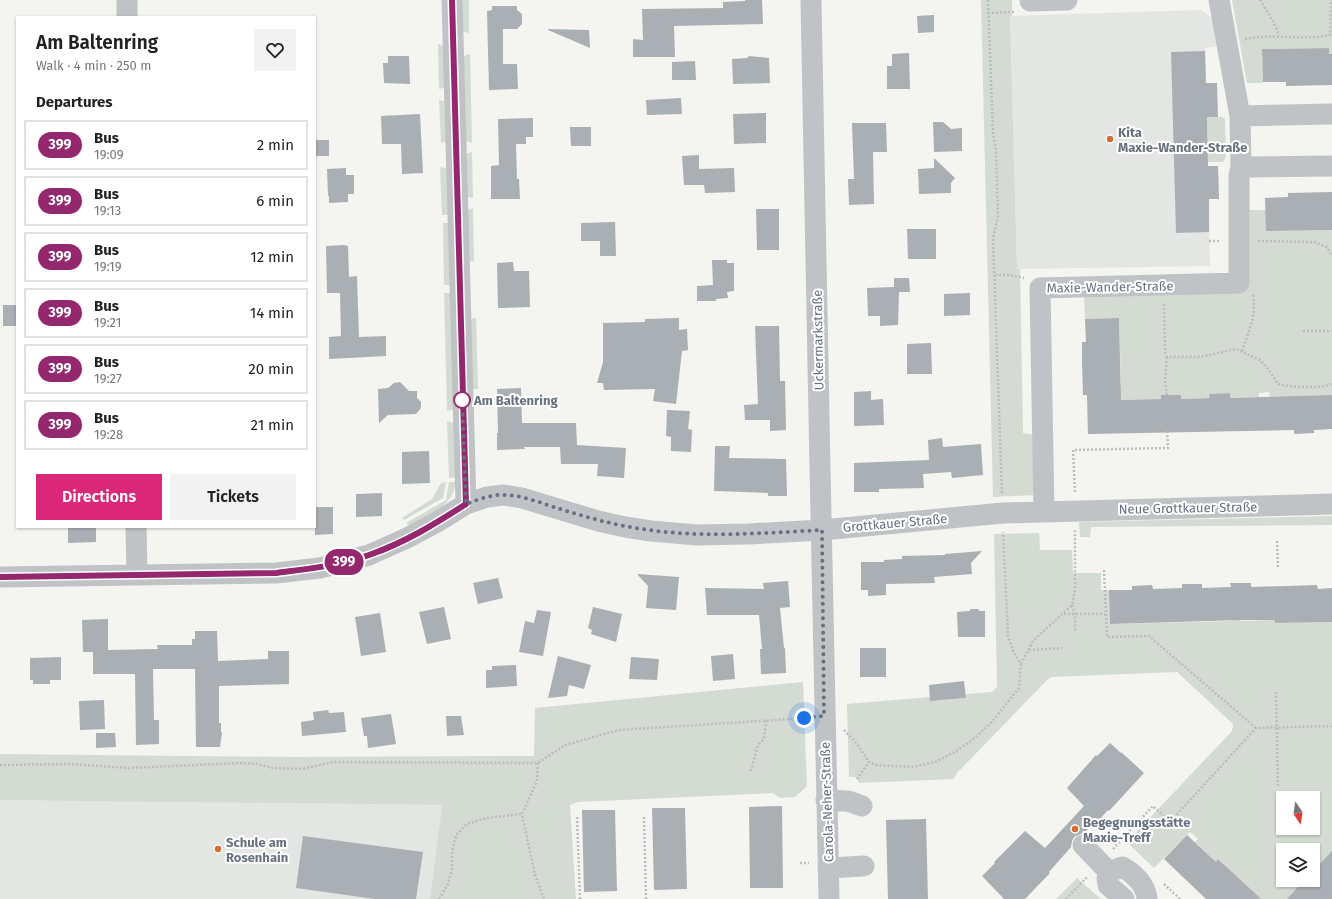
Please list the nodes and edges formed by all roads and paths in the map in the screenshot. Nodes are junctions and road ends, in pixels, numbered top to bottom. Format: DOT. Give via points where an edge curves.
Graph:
graph roads {
  1 [pos="127,0"];
  2 [pos="452,0"];
  3 [pos="811,0"];
  4 [pos="988,0"];
  5 [pos="1030,0"];
  6 [pos="1067,0"];
  7 [pos="1220,0"];
  8 [pos="1260,0"];
  9 [pos="1331,0"];
  10 [pos="988,13"];
  11 [pos="127,16"];
  12 [pos="1279,36"];
  13 [pos="1227,42"];
  14 [pos="1332,114"];
  15 [pos="1240,116"];
  16 [pos="1332,166"];
  17 [pos="1241,168"];
  18 [pos="1239,241"];
  19 [pos="1332,256"];
  20 [pos="1239,283"];
  21 [pos="1163,285"];
  22 [pos="1303,331"];
  23 [pos="1332,331"];
  24 [pos="1242,351"];
  25 [pos="1167,357"];
  26 [pos="1332,384"];
  27 [pos="1167,395"];
  28 [pos="1168,430"];
  29 [pos="466,504"];
  30 [pos="1332,504"];
  31 [pos="1076,510"];
  32 [pos="1044,511"];
  33 [pos="1003,513"];
  34 [pos="136,528"];
  35 [pos="822,530"];
  36 [pos="1277,541"];
  37 [pos="1278,569"];
  38 [pos="1104,570"];
  39 [pos="137,575"];
  40 [pos="0,578"];
  41 [pos="1072,605"];
  42 [pos="1063,614"];
  43 [pos="1075,614"];
  44 [pos="1105,614"];
  45 [pos="1076,632"];
  46 [pos="1062,648"];
  47 [pos="1028,650"];
  48 [pos="1021,664"];
  49 [pos="824,680"];
  50 [pos="1276,692"];
  51 [pos="824,716"];
  52 [pos="766,720"];
  53 [pos="1332,726"];
  54 [pos="1277,727"];
  55 [pos="1256,728"];
  56 [pos="869,762"];
  57 [pos="538,763"];
  58 [pos="0,765"];
  59 [pos="751,771"];
  60 [pos="857,779"];
  61 [pos="1278,786"];
  62 [pos="826,800"];
  63 [pos="862,806"];
  64 [pos="1153,806"];
  65 [pos="522,814"];
  66 [pos="577,817"];
  67 [pos="644,817"];
  68 [pos="1083,845"];
  69 [pos="864,866"];
  70 [pos="828,868"];
  71 [pos="1110,872"];
  72 [pos="438,899"];
  73 [pos="544,899"];
  74 [pos="580,899"];
  75 [pos="646,899"];
  76 [pos="829,899"];
  77 [pos="1124,899"];
  78 [pos="1147,899"];
  1 -- 11 [label="street"];
  2 -- 29 [label="street"];
  3 -- 35 [label="street, Uckermarkstraße"];
  4 -- 10 [label="path"];
  5 -- 6 [label="street"];
  5 -- 10 [label="path" via="1020,12"];
  7 -- 13 [label="street"];
  8 -- 12 [label="path"];
  9 -- 12 [label="path" via="1330,35"];
  10 -- 33 [label="path" via="993,133 996,150 998,217 993,238"];
  12 -- 13 [label="path"];
  13 -- 15 [label="street"];
  14 -- 15 [label="street"];
  15 -- 17 [label="street"];
  16 -- 17 [label="street"];
  17 -- 18 [label="street"];
  18 -- 19 [label="path" via="1314,242 1327,247"];
  18 -- 20 [label="street"];
  20 -- 21 [label="street, Maxie-Wander-Straße"];
  20 -- 24 [label="path" via="1252,289 1254,298 1254,313"];
  21 -- 25 [label="path"];
  21 -- 32 [label="street, Maxie-Wander-Straße" via="1040,288"];
  22 -- 23 [label="path"];
  24 -- 25 [label="path" via="1236,349 1201,358"];
  24 -- 26 [label="path" via="1260,360 1278,384 1289,387"];
  25 -- 27 [label="path"];
  28 -- 31 [label="path" via="1168,448 1073,450"];
  29 -- 35 [label="street, Grottkauer Straße" via="504,494 625,527 697,535"];
  29 -- 39 [label="street, Grottkauer Straße" via="407,538 369,555 320,568 276,573"];
  30 -- 31 [label="street, Neue Grottkauer Straße"];
  31 -- 32 [label="street, Neue Grottkauer Straße"];
  31 -- 41 [label="path" via="1075,583"];
  32 -- 33 [label="street, Grottkauer Straße"];
  33 -- 35 [label="street, Grottkauer Straße"];
  33 -- 48 [label="path" via="1008,636"];
  34 -- 39 [label="street"];
  35 -- 49 [label="street, Uckermarkstraße"];
  36 -- 37 [label="path"];
  38 -- 44 [label="path"];
  39 -- 40 [label="street, Grottkauer Straße"];
  41 -- 42 [label="path"];
  41 -- 43 [label="path"];
  42 -- 43 [label="path"];
  42 -- 47 [label="path" via="1033,641"];
  43 -- 44 [label="path"];
  43 -- 45 [label="path"];
  44 -- 55 [label="path" via="1107,637 1149,636"];
  46 -- 47 [label="path"];
  47 -- 48 [label="path"];
  48 -- 56 [label="path" via="1019,688 990,724 955,752 935,762 912,767"];
  49 -- 51 [label="street, Carola-Neher-Straße"];
  50 -- 54 [label="path"];
  51 -- 52 [label="path"];
  51 -- 56 [label="path" via="843,728"];
  51 -- 62 [label="street, Carola-Neher-Straße"];
  52 -- 57 [label="path" via="619,730 565,745"];
  52 -- 59 [label="path" via="764,739 758,745"];
  53 -- 54 [label="path"];
  54 -- 55 [label="path"];
  54 -- 61 [label="path"];
  55 -- 64 [label="path" via="1170,822"];
  56 -- 60 [label="path"];
  57 -- 58 [label="path" via="333,762 302,769 239,763 129,768 69,764"];
  57 -- 65 [label="path" via="538,781"];
  62 -- 63 [label="street" via="848,801"];
  62 -- 70 [label="street, Carola-Neher-Straße"];
  65 -- 72 [label="path" via="486,818 467,824 456,835 448,884"];
  65 -- 73 [label="path" via="535,875"];
  66 -- 74 [label="path"];
  67 -- 75 [label="path"];
  68 -- 71 [label="street"];
  69 -- 70 [label="street"];
  70 -- 76 [label="street, Carola-Neher-Straße"];
  71 -- 77 [label="street" via="1106,878 1108,885"];
  71 -- 78 [label="street" via="1122,867 1130,871 1142,884"];
}
